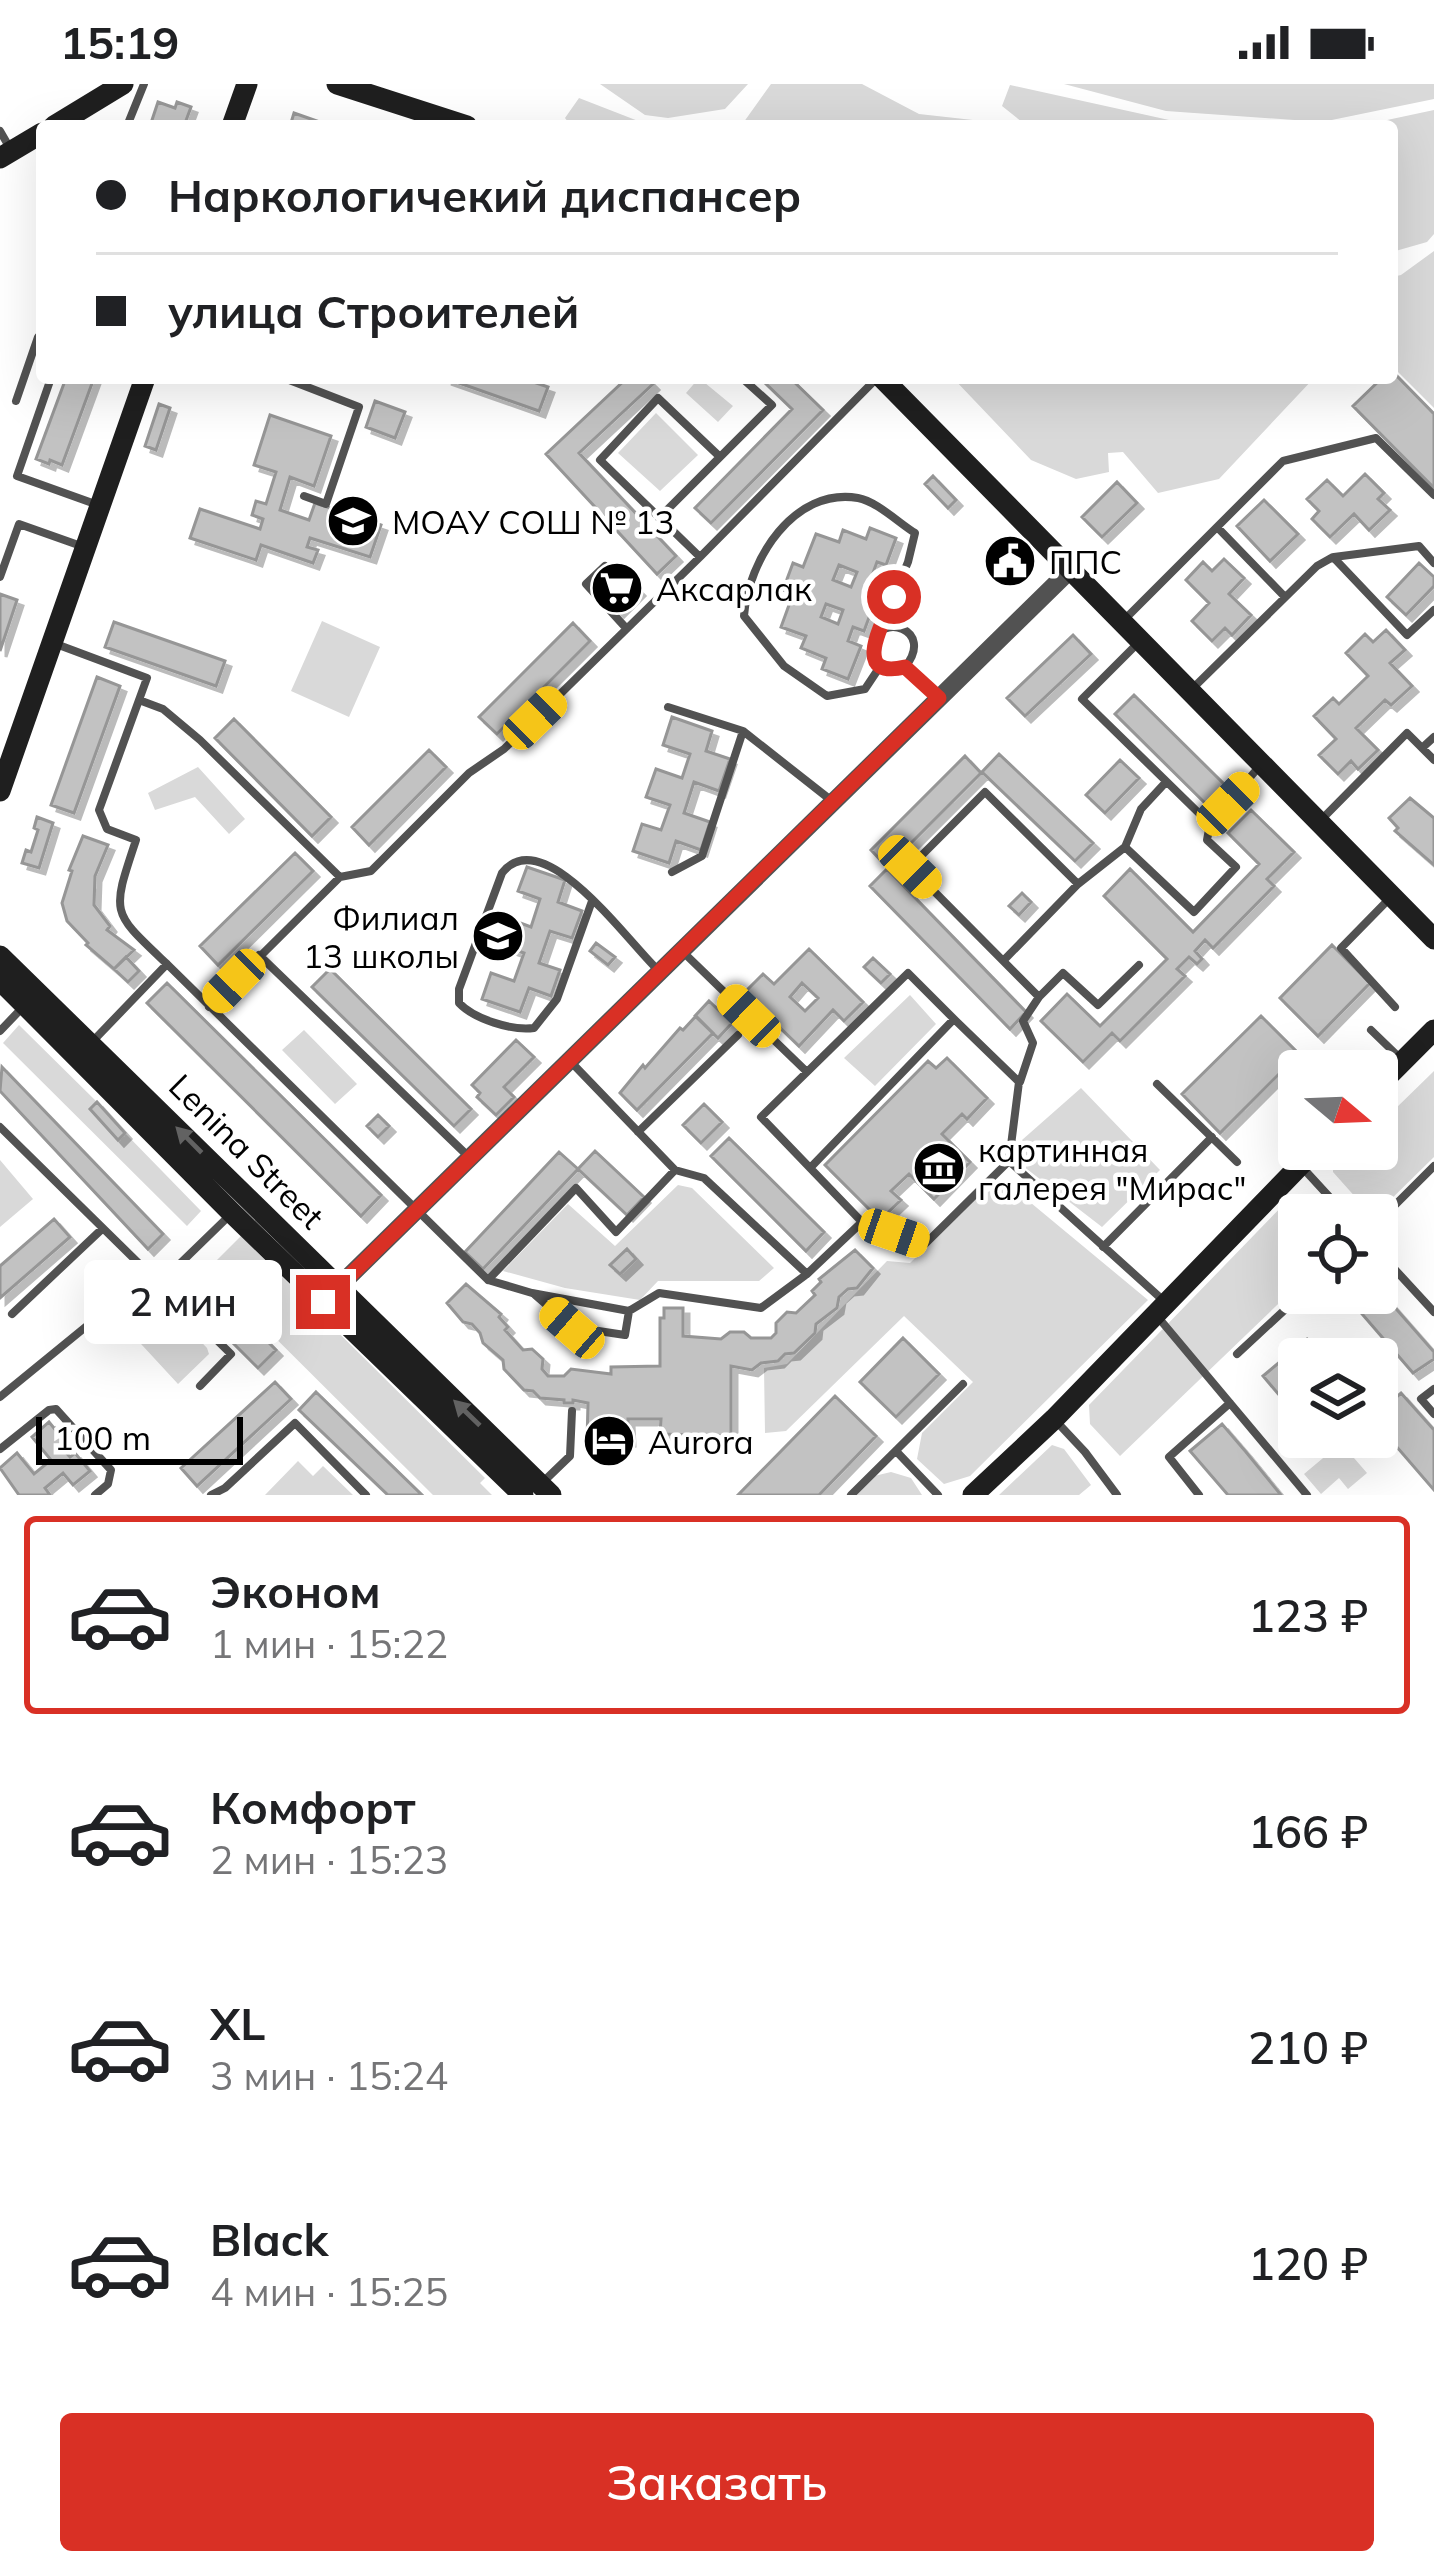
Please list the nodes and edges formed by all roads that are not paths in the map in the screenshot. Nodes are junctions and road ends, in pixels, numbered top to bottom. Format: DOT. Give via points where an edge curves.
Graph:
graph roads {
  1 [pos="123,84"];
  2 [pos="144,84"];
  3 [pos="247,84"];
  4 [pos="337,84"];
  5 [pos="64,120"];
  6 [pos="129,120"];
  7 [pos="234,120"];
  8 [pos="448,120"];
  9 [pos="0,131"];
  10 [pos="36,138"];
  11 [pos="6,155"];
  12 [pos="36,343"];
  13 [pos="49,384"];
  14 [pos="143,384"];
  15 [pos="300,384"];
  16 [pos="749,384"];
  17 [pos="873,384"];
  18 [pos="885,384"];
  19 [pos="16,401"];
  20 [pos="719,456"];
  21 [pos="1434,495"];
  22 [pos="304,496"];
  23 [pos="100,506"];
  24 [pos="659,518"];
  25 [pos="1217,526"];
  26 [pos="85,548"];
  27 [pos="700,556"];
  28 [pos="1333,557"];
  29 [pos="1434,563"];
  30 [pos="605,566"];
  31 [pos="1070,570"];
  32 [pos="0,577"];
  33 [pos="1286,597"];
  34 [pos="1434,610"];
  35 [pos="1122,622"];
  36 [pos="626,628"];
  37 [pos="880,631"];
  38 [pos="1140,641"];
  39 [pos="52,643"];
  40 [pos="881,665"];
  41 [pos="905,667"];
  42 [pos="1190,692"];
  43 [pos="939,698"];
  44 [pos="139,700"];
  45 [pos="668,707"];
  46 [pos="743,731"];
  47 [pos="1434,737"];
  48 [pos="1423,748"];
  49 [pos="1434,760"];
  50 [pos="1261,763"];
  51 [pos="1166,782"];
  52 [pos="0,791"];
  53 [pos="833,802"];
  54 [pos="1318,822"];
  55 [pos="1210,824"];
  56 [pos="1125,847"];
  57 [pos="672,872"];
  58 [pos="340,877"];
  59 [pos="1078,884"];
  60 [pos="1392,896"];
  61 [pos="592,901"];
  62 [pos="1431,929"];
  63 [pos="682,951"];
  64 [pos="0,956"];
  65 [pos="259,956"];
  66 [pos="1004,961"];
  67 [pos="167,964"];
  68 [pos="1139,964"];
  69 [pos="660,972"];
  70 [pos="0,980"];
  71 [pos="1039,997"];
  72 [pos="27,1003"];
  73 [pos="209,1007"];
  74 [pos="1395,1007"];
  75 [pos="954,1019"];
  76 [pos="2,1025"];
  77 [pos="1371,1030"];
  78 [pos="1434,1030"];
  79 [pos="738,1035"];
  80 [pos="91,1043"];
  81 [pos="569,1061"];
  82 [pos="1403,1061"];
  83 [pos="1398,1066"];
  84 [pos="807,1072"];
  85 [pos="1019,1082"];
  86 [pos="1157,1084"];
  87 [pos="0,1126"];
  88 [pos="638,1132"];
  89 [pos="1212,1137"];
  90 [pos="470,1158"];
  91 [pos="1009,1161"];
  92 [pos="1237,1162"];
  93 [pos="812,1166"];
  94 [pos="1434,1166"];
  95 [pos="675,1170"];
  96 [pos="1295,1170"];
  97 [pos="1398,1201"];
  98 [pos="416,1211"];
  99 [pos="232,1214"];
  100 [pos="862,1222"];
  101 [pos="101,1229"];
  102 [pos="1102,1247"];
  103 [pos="1398,1273"];
  104 [pos="807,1274"];
  105 [pos="148,1276"];
  106 [pos="488,1280"];
  107 [pos="158,1285"];
  108 [pos="532,1293"];
  109 [pos="331,1295"];
  110 [pos="1161,1309"];
  111 [pos="629,1311"];
  112 [pos="1434,1312"];
  113 [pos="12,1314"];
  114 [pos="1281,1314"];
  115 [pos="1238,1354"];
  116 [pos="963,1384"];
  117 [pos="200,1386"];
  118 [pos="1434,1389"];
  119 [pos="0,1397"];
  120 [pos="1230,1403"];
  121 [pos="572,1411"];
  122 [pos="1434,1414"];
  123 [pos="1054,1418"];
  124 [pos="0,1449"];
  125 [pos="896,1450"];
  126 [pos="538,1491"];
  127 [pos="228,1492"];
  128 [pos="95,1495"];
  129 [pos="211,1495"];
  130 [pos="366,1495"];
  131 [pos="851,1495"];
  132 [pos="938,1495"];
  133 [pos="973,1495"];
  134 [pos="1117,1495"];
  135 [pos="1199,1495"];
  136 [pos="1307,1495"];
  1 -- 5 [label="main road"];
  2 -- 6 [label="lane"];
  3 -- 7 [label="main road"];
  4 -- 8 [label="main road"];
  9 -- 11 [label="lane"];
  10 -- 11 [label="main road"];
  12 -- 19 [label="lane"];
  13 -- 23 [label="lane" via="16,476"];
  14 -- 23 [label="main road"];
  15 -- 22 [label="lane" via="359,407 326,504"];
  16 -- 20 [label="lane" via="772,405"];
  17 -- 27 [label="lane"];
  18 -- 31 [label="main road"];
  20 -- 24 [label="lane"];
  20 -- 24 [label="lane" via="658,398 600,460"];
  21 -- 25 [label="lane" via="1376,438 1283,461"];
  23 -- 26 [label="main road"];
  24 -- 27 [label="lane"];
  25 -- 33 [label="lane"];
  25 -- 35 [label="lane"];
  26 -- 32 [label="lane" via="20,524"];
  26 -- 39 [label="main road"];
  27 -- 36 [label="lane"];
  28 -- 29 [label="lane" via="1419,546"];
  28 -- 33 [label="lane"];
  28 -- 34 [label="lane" via="1407,635"];
  30 -- 36 [label="lane" via="586,584"];
  31 -- 35 [label="main road"];
  31 -- 43 [label="street"];
  33 -- 42 [label="lane"];
  35 -- 38 [label="main road"];
  36 -- 58 [label="lane" via="370,871"];
  37 -- 40 [label="lane" via="872,642"];
  37 -- 40 [label="lane" via="915,533 860,498 815,500 766,546 744,616 784,666 827,696 865,689"];
  37 -- 41 [label="lane" via="906,630 915,641"];
  38 -- 42 [label="main road"];
  38 -- 51 [label="lane" via="1082,699"];
  39 -- 44 [label="lane" via="147,678"];
  39 -- 52 [label="main road"];
  40 -- 41 [label="lane"];
  41 -- 43 [label="lane"];
  42 -- 50 [label="main road"];
  43 -- 53 [label="street"];
  44 -- 58 [label="lane" via="200,740"];
  44 -- 67 [label="lane" via="99,810 106,829 136,841 118,895 125,924"];
  45 -- 46 [label="lane"];
  46 -- 53 [label="lane"];
  46 -- 57 [label="lane" via="702,856"];
  47 -- 48 [label="lane"];
  48 -- 49 [label="lane"];
  48 -- 54 [label="lane" via="1407,733"];
  50 -- 54 [label="main road"];
  50 -- 55 [label="lane"];
  51 -- 55 [label="lane"];
  51 -- 56 [label="lane" via="1141,808"];
  53 -- 63 [label="street"];
  54 -- 60 [label="main road"];
  55 -- 56 [label="lane" via="1207,840 1236,867 1194,912"];
  56 -- 59 [label="lane"];
  58 -- 65 [label="lane"];
  59 -- 66 [label="lane"];
  59 -- 66 [label="lane" via="985,792 910,867"];
  60 -- 62 [label="main road"];
  60 -- 74 [label="lane" via="1341,948"];
  61 -- 61 [label="lane" via="556,999 534,1028 521,1030 459,1003 511,862 526,857 563,870"];
  61 -- 69 [label="lane"];
  63 -- 69 [label="street"];
  63 -- 84 [label="lane"];
  64 -- 80 [label="main road, Lenina Street"];
  65 -- 73 [label="lane"];
  65 -- 90 [label="lane"];
  66 -- 71 [label="lane"];
  67 -- 73 [label="lane"];
  67 -- 80 [label="lane"];
  68 -- 71 [label="lane" via="1098,1005 1064,973"];
  69 -- 81 [label="street"];
  70 -- 72 [label="main road, Lenina Street"];
  71 -- 85 [label="lane" via="1023,1021 1033,1043"];
  72 -- 76 [label="lane"];
  72 -- 99 [label="main road, Lenina Street"];
  73 -- 98 [label="lane"];
  75 -- 84 [label="lane" via="908,973"];
  75 -- 85 [label="lane"];
  75 -- 93 [label="lane"];
  77 -- 82 [label="lane"];
  78 -- 82 [label="main road"];
  79 -- 88 [label="lane"];
  109 -- 80 [label="main road, Lenina Street, one-way"];
  81 -- 88 [label="lane"];
  81 -- 90 [label="street"];
  82 -- 83 [label="main road"];
  84 -- 93 [label="lane" via="761,1117"];
  85 -- 91 [label="lane"];
  86 -- 89 [label="lane"];
  87 -- 101 [label="lane"];
  88 -- 95 [label="lane"];
  89 -- 92 [label="lane"];
  89 -- 102 [label="lane"];
  90 -- 98 [label="street"];
  91 -- 100 [label="lane" via="925,1244"];
  91 -- 102 [label="lane"];
  93 -- 100 [label="lane"];
  94 -- 97 [label="lane"];
  95 -- 104 [label="lane" via="704,1178"];
  95 -- 106 [label="lane" via="616,1232 576,1188"];
  96 -- 110 [label="main road"];
  98 -- 106 [label="lane"];
  98 -- 109 [label="street"];
  99 -- 107 [label="lane"];
  99 -- 109 [label="main road, Lenina Street"];
  100 -- 104 [label="lane"];
  101 -- 105 [label="lane"];
  101 -- 113 [label="lane"];
  102 -- 110 [label="lane"];
  103 -- 112 [label="lane"];
  104 -- 111 [label="lane" via="761,1308 659,1293"];
  105 -- 107 [label="lane"];
  105 -- 119 [label="lane"];
  106 -- 108 [label="lane"];
  107 -- 117 [label="lane" via="231,1354"];
  108 -- 111 [label="lane"];
  108 -- 111 [label="lane" via="572,1328 625,1334"];
  109 -- 126 [label="main road, Lenina Street"];
  110 -- 120 [label="lane"];
  110 -- 123 [label="main road"];
  114 -- 115 [label="lane"];
  116 -- 125 [label="lane"];
  118 -- 122 [label="lane" via="1421,1399"];
  120 -- 135 [label="lane" via="1169,1457"];
  120 -- 136 [label="lane"];
  121 -- 126 [label="lane" via="570,1456"];
  123 -- 133 [label="main road"];
  123 -- 134 [label="lane"];
  124 -- 128 [label="lane" via="56,1409 111,1470"];
  125 -- 131 [label="lane"];
  125 -- 132 [label="lane"];
  127 -- 129 [label="lane"];
  127 -- 130 [label="lane" via="295,1423"];
}
